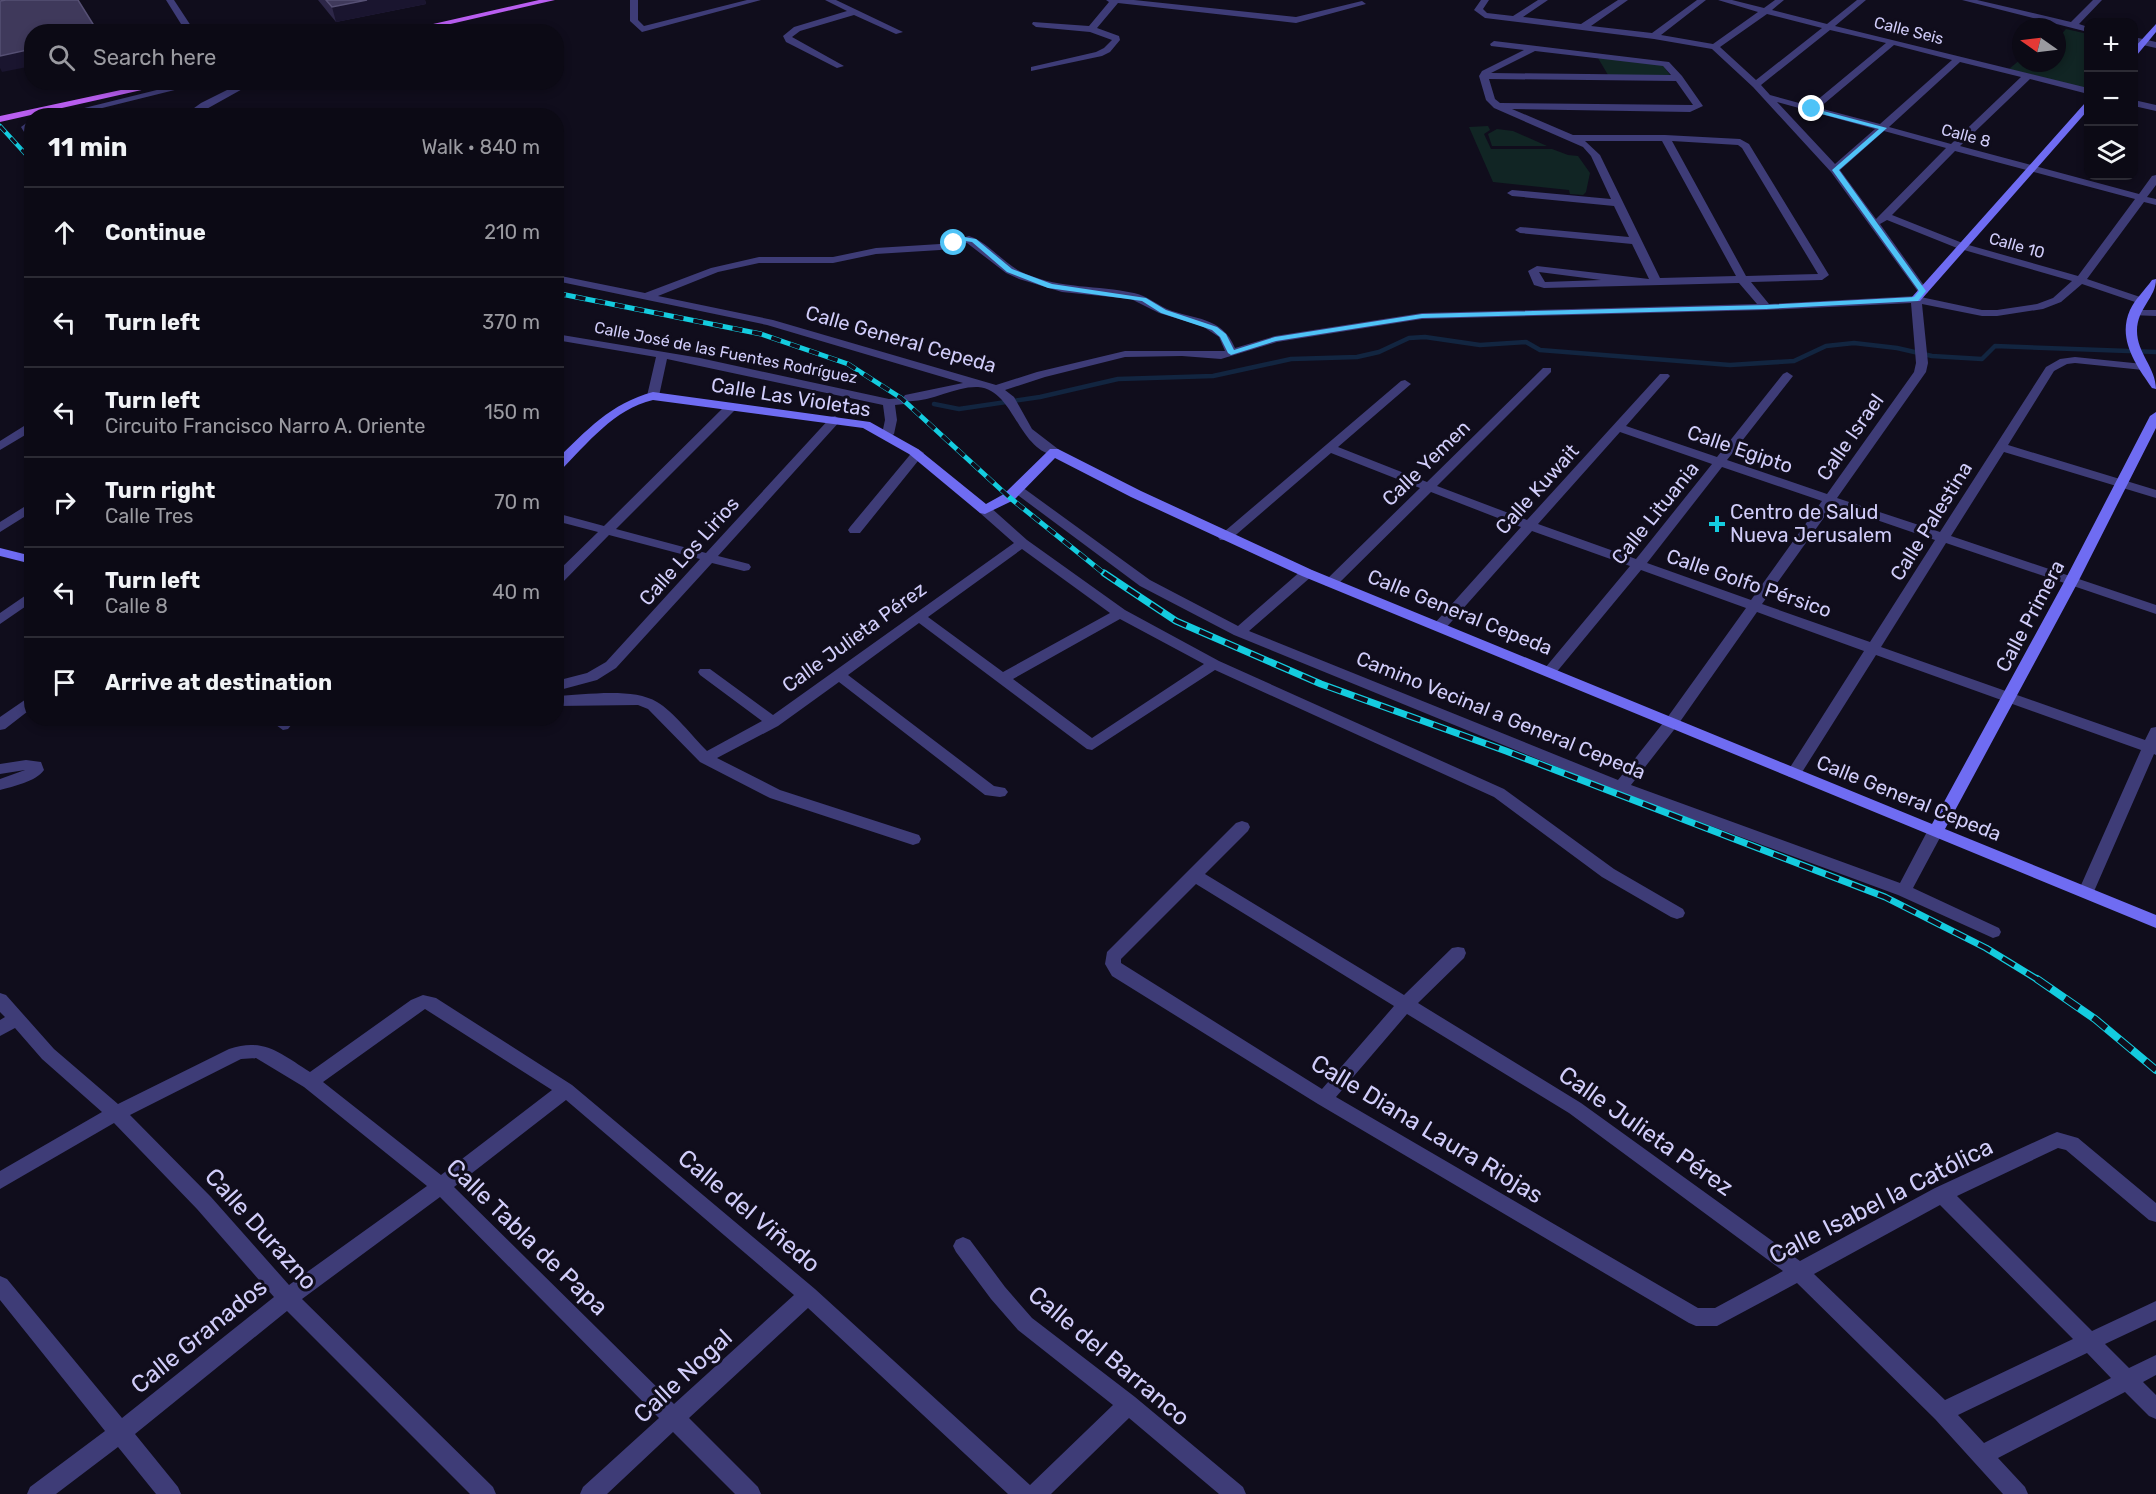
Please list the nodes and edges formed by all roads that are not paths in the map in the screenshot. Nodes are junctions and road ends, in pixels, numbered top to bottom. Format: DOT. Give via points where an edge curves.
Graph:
graph roads {
  1 [pos="170,0"];
  2 [pos="551,0"];
  3 [pos="634,0"];
  4 [pos="757,0"];
  5 [pos="829,0"];
  6 [pos="1110,0"];
  7 [pos="1485,0"];
  8 [pos="1544,0"];
  9 [pos="1624,0"];
  10 [pos="1702,0"];
  11 [pos="1722,0"];
  12 [pos="1780,0"];
  13 [pos="1862,0"];
  14 [pos="1966,0"];
  15 [pos="2019,0"];
  16 [pos="2098,0"];
  17 [pos="1115,1"];
  18 [pos="1362,4"];
  19 [pos="2008,10"];
  20 [pos="1767,11"];
  21 [pos="854,12"];
  22 [pos="1514,19"];
  23 [pos="186,24"];
  24 [pos="439,24"];
  25 [pos="1036,24"];
  26 [pos="2073,25"];
  27 [pos="1830,26"];
  28 [pos="1583,27"];
  29 [pos="2156,27"];
  30 [pos="2084,28"];
  31 [pos="1091,29"];
  32 [pos="899,32"];
  33 [pos="1654,36"];
  34 [pos="2138,41"];
  35 [pos="1893,42"];
  36 [pos="2143,42"];
  37 [pos="1494,44"];
  38 [pos="2156,45"];
  39 [pos="1715,47"];
  40 [pos="2138,48"];
  41 [pos="1534,49"];
  42 [pos="1593,55"];
  43 [pos="1959,58"];
  44 [pos="840,66"];
  45 [pos="1034,69"];
  46 [pos="1484,76"];
  47 [pos="2028,76"];
  48 [pos="1605,77"];
  49 [pos="1679,78"];
  50 [pos="1756,85"];
  51 [pos="102,90"];
  52 [pos="137,90"];
  53 [pos="168,90"];
  54 [pos="235,90"];
  55 [pos="2084,90"];
  56 [pos="1768,97"];
  57 [pos="2138,103"];
  58 [pos="1497,106"];
  59 [pos="52,108"];
  60 [pos="90,108"];
  61 [pos="200,108"];
  62 [pos="2156,108"];
  63 [pos="1812,109"];
  64 [pos="2084,110"];
  65 [pos="0,113"];
  66 [pos="24,114"];
  67 [pos="0,119"];
  68 [pos="1884,128"];
  69 [pos="1572,138"];
  70 [pos="1665,138"];
  71 [pos="1953,147"];
  72 [pos="2032,168"];
  73 [pos="1835,170"];
  74 [pos="2156,178"];
  75 [pos="1512,193"];
  76 [pos="2140,198"];
  77 [pos="2156,202"];
  78 [pos="1619,203"];
  79 [pos="1885,216"];
  80 [pos="1875,226"];
  81 [pos="1520,230"];
  82 [pos="1634,241"];
  83 [pos="1961,246"];
  84 [pos="564,280"];
  85 [pos="2080,280"];
  86 [pos="1650,282"];
  87 [pos="2156,282"];
  88 [pos="1736,288"];
  89 [pos="1919,295"];
  90 [pos="647,296"];
  91 [pos="2142,301"];
  92 [pos="1766,307"];
  93 [pos="2134,313"];
  94 [pos="2156,313"];
  95 [pos="564,338"];
  96 [pos="1231,353"];
  97 [pos="662,354"];
  98 [pos="2143,367"];
  99 [pos="1547,370"];
  100 [pos="1665,376"];
  101 [pos="1787,376"];
  102 [pos="976,384"];
  103 [pos="1406,384"];
  104 [pos="2156,385"];
  105 [pos="996,389"];
  106 [pos="653,396"];
  107 [pos="899,401"];
  108 [pos="731,407"];
  109 [pos="2156,416"];
  110 [pos="835,420"];
  111 [pos="1618,428"];
  112 [pos="24,430"];
  113 [pos="888,434"];
  114 [pos="0,446"];
  115 [pos="2000,447"];
  116 [pos="1331,449"];
  117 [pos="1054,452"];
  118 [pos="918,453"];
  119 [pos="564,461"];
  120 [pos="1720,463"];
  121 [pos="2121,483"];
  122 [pos="1430,486"];
  123 [pos="1017,490"];
  124 [pos="2156,494"];
  125 [pos="1828,500"];
  126 [pos="985,510"];
  127 [pos="24,512"];
  128 [pos="564,519"];
  129 [pos="1530,525"];
  130 [pos="0,528"];
  131 [pos="855,530"];
  132 [pos="609,531"];
  133 [pos="1225,537"];
  134 [pos="1944,539"];
  135 [pos="1022,543"];
  136 [pos="0,552"];
  137 [pos="709,557"];
  138 [pos="24,558"];
  139 [pos="1639,564"];
  140 [pos="744,567"];
  141 [pos="564,573"];
  142 [pos="1307,573"];
  143 [pos="2071,582"];
  144 [pos="1331,583"];
  145 [pos="24,601"];
  146 [pos="1753,605"];
  147 [pos="2156,610"];
  148 [pos="1120,613"];
  149 [pos="921,618"];
  150 [pos="0,620"];
  151 [pos="1439,627"];
  152 [pos="1239,632"];
  153 [pos="1874,647"];
  154 [pos="1214,664"];
  155 [pos="705,672"];
  156 [pos="1550,672"];
  157 [pos="839,675"];
  158 [pos="1004,678"];
  159 [pos="564,684"];
  160 [pos="2009,697"];
  161 [pos="564,701"];
  162 [pos="24,706"];
  163 [pos="774,722"];
  164 [pos="1672,722"];
  165 [pos="0,725"];
  166 [pos="2156,732"];
  167 [pos="2152,748"];
  168 [pos="705,758"];
  169 [pos="0,769"];
  170 [pos="1794,773"];
  171 [pos="0,785"];
  172 [pos="1621,788"];
  173 [pos="1000,792"];
  174 [pos="1242,827"];
  175 [pos="1935,832"];
  176 [pos="913,839"];
  177 [pos="1194,875"];
  178 [pos="1904,891"];
  179 [pos="2086,892"];
  180 [pos="1677,913"];
  181 [pos="2156,922"];
  182 [pos="1993,932"];
  183 [pos="1458,953"];
  184 [pos="0,1000"];
  185 [pos="1405,1005"];
  186 [pos="8,1024"];
  187 [pos="310,1082"];
  188 [pos="566,1090"];
  189 [pos="1324,1099"];
  190 [pos="116,1113"];
  191 [pos="0,1181"];
  192 [pos="441,1186"];
  193 [pos="1942,1194"];
  194 [pos="2156,1214"];
  195 [pos="963,1246"];
  196 [pos="1798,1271"];
  197 [pos="0,1285"];
  198 [pos="808,1295"];
  199 [pos="288,1298"];
  200 [pos="2156,1310"];
  201 [pos="1716,1317"];
  202 [pos="2090,1340"];
  203 [pos="2156,1365"];
  204 [pos="2127,1380"];
  205 [pos="1128,1404"];
  206 [pos="2156,1409"];
  207 [pos="1942,1412"];
  208 [pos="675,1418"];
  209 [pos="121,1432"];
  210 [pos="1980,1456"];
  211 [pos="38,1494"];
  212 [pos="170,1494"];
  213 [pos="484,1494"];
  214 [pos="591,1494"];
  215 [pos="750,1494"];
  216 [pos="1024,1494"];
  217 [pos="1036,1494"];
  218 [pos="1235,1494"];
  219 [pos="2017,1494"];
  1 -- 23 [label="street"];
  2 -- 24 [label="main road"];
  3 -- 4 [label="street" via="634,21 642,29"];
  5 -- 21 [label="street"];
  6 -- 17 [label="street"];
  7 -- 22 [label="street" via="1478,10 1480,14"];
  8 -- 22 [label="street"];
  9 -- 28 [label="street"];
  10 -- 33 [label="street"];
  11 -- 20 [label="street, Calle Seis"];
  12 -- 20 [label="street"];
  13 -- 27 [label="street"];
  14 -- 19 [label="street"];
  15 -- 19 [label="street"];
  16 -- 26 [label="street"];
  17 -- 18 [label="street" via="1284,20 1308,19"];
  17 -- 31 [label="street"];
  19 -- 26 [label="street"];
  20 -- 27 [label="street, Calle Seis"];
  20 -- 39 [label="street"];
  21 -- 32 [label="street"];
  21 -- 44 [label="street" via="797,29 787,36"];
  22 -- 28 [label="street"];
  25 -- 31 [label="street"];
  26 -- 30 [label="street"];
  27 -- 35 [label="street, Calle Seis"];
  27 -- 50 [label="street"];
  28 -- 33 [label="street"];
  29 -- 36 [label="street"];
  31 -- 45 [label="street" via="1115,36 1113,45 1099,54"];
  33 -- 39 [label="street"];
  34 -- 36 [label="street"];
  35 -- 43 [label="street, Calle Seis"];
  35 -- 63 [label="street"];
  36 -- 38 [label="street"];
  36 -- 40 [label="street"];
  37 -- 41 [label="street"];
  39 -- 50 [label="street"];
  41 -- 42 [label="street"];
  41 -- 46 [label="street"];
  42 -- 48 [label="street"];
  42 -- 49 [label="street" via="1666,64"];
  43 -- 47 [label="street, Calle Seis"];
  43 -- 68 [label="street"];
  46 -- 48 [label="street"];
  46 -- 58 [label="street" via="1491,100"];
  47 -- 55 [label="street, Calle Seis"];
  47 -- 71 [label="street"];
  48 -- 49 [label="street"];
  49 -- 58 [label="street" via="1698,106"];
  50 -- 56 [label="street"];
  51 -- 65 [label="main road"];
  52 -- 59 [label="main road"];
  53 -- 60 [label="street"];
  54 -- 61 [label="street"];
  56 -- 63 [label="street, Calle 8"];
  56 -- 73 [label="street"];
  57 -- 62 [label="street"];
  58 -- 69 [label="street"];
  63 -- 68 [label="street, Calle 8"];
  64 -- 72 [label="street"];
  66 -- 67 [label="main road"];
  68 -- 71 [label="street, Calle 8"];
  68 -- 73 [label="street"];
  69 -- 70 [label="street"];
  69 -- 78 [label="street" via="1595,155"];
  70 -- 88 [label="street"];
  70 -- 88 [label="street" via="1722,139 1746,146 1824,272 1822,277"];
  71 -- 72 [label="street, Calle 8"];
  71 -- 79 [label="street"];
  72 -- 76 [label="street, Calle 8"];
  72 -- 83 [label="street"];
  73 -- 80 [label="street"];
  74 -- 76 [label="street"];
  75 -- 78 [label="street"];
  76 -- 77 [label="street, Calle 8"];
  76 -- 85 [label="street"];
  78 -- 82 [label="street"];
  79 -- 80 [label="street"];
  79 -- 83 [label="street, Calle 10"];
  80 -- 89 [label="street"];
  81 -- 82 [label="street"];
  82 -- 86 [label="street"];
  83 -- 85 [label="street, Calle 10"];
  83 -- 89 [label="street"];
  84 -- 90 [label="street"];
  85 -- 89 [label="street" via="2049,304 1997,313 1968,311"];
  85 -- 91 [label="street, Calle 10"];
  86 -- 86 [label="street" via="1537,269 1533,271 1538,283 1544,285"];
  86 -- 88 [label="street"];
  87 -- 91 [label="street"];
  88 -- 92 [label="street"];
  88 -- 92 [label="street"];
  88 -- 96 [label="street" via="1491,313 1403,317 1275,339"];
  89 -- 92 [label="street"];
  89 -- 125 [label="street, Calle Israel" via="1920,372"];
  90 -- 96 [label="street" via="715,270 759,260 833,260 876,251 940,247 969,239 1023,277 1062,289 1132,296 1163,311 1206,324 1224,335"];
  90 -- 102 [label="street, Calle General Cepeda" via="769,322"];
  91 -- 93 [label="street"];
  93 -- 94 [label="street"];
  93 -- 98 [label="street" via="2131,340"];
  95 -- 97 [label="street, Calle José de las Fuentes Rodríguez"];
  96 -- 105 [label="street" via="1125,354"];
  97 -- 106 [label="street"];
  97 -- 107 [label="street, Calle José de las Fuentes Rodríguez"];
  98 -- 104 [label="street"];
  98 -- 115 [label="street, Calle Palestina" via="2075,360 2057,364"];
  99 -- 122 [label="street, Calle Yemen"];
  100 -- 111 [label="street, Calle Kuwait"];
  101 -- 120 [label="street, Calle Lituania"];
  102 -- 105 [label="street, Calle General Cepeda"];
  102 -- 107 [label="street"];
  103 -- 116 [label="street"];
  105 -- 117 [label="street, Calle General Cepeda" via="1008,397 1027,431"];
  106 -- 108 [label="street, Calle Las Violetas"];
  106 -- 119 [label="street" via="632,400 618,410"];
  107 -- 113 [label="street"];
  108 -- 110 [label="street, Calle Las Violetas"];
  108 -- 132 [label="street"];
  109 -- 121 [label="street, Calle Primera"];
  110 -- 113 [label="street, Calle Las Violetas" via="866,425"];
  110 -- 137 [label="street, Calle Los Lirios"];
  111 -- 120 [label="street, Calle Egipto"];
  111 -- 129 [label="street, Calle Kuwait"];
  112 -- 114 [label="street"];
  113 -- 118 [label="street, Calle Las Violetas"];
  115 -- 121 [label="street"];
  115 -- 134 [label="street, Calle Palestina"];
  116 -- 122 [label="street, Calle Golfo Pérsico"];
  116 -- 133 [label="street"];
  117 -- 123 [label="street"];
  117 -- 133 [label="street, Calle General Cepeda"];
  118 -- 126 [label="street"];
  118 -- 131 [label="street"];
  120 -- 125 [label="street, Calle Egipto"];
  120 -- 139 [label="street, Calle Lituania"];
  121 -- 124 [label="street"];
  121 -- 143 [label="street, Calle Primera"];
  122 -- 129 [label="street, Calle Golfo Pérsico"];
  122 -- 144 [label="street, Calle Yemen"];
  123 -- 126 [label="street"];
  123 -- 152 [label="street, Camino Vecinal a General Cepeda" via="1145,583"];
  125 -- 134 [label="street, Calle Egipto"];
  125 -- 146 [label="street, Calle Israel"];
  126 -- 135 [label="street"];
  127 -- 130 [label="street"];
  128 -- 132 [label="street"];
  129 -- 139 [label="street, Calle Golfo Pérsico"];
  129 -- 151 [label="street, Calle Kuwait"];
  132 -- 137 [label="street"];
  132 -- 141 [label="street"];
  133 -- 142 [label="street, Calle General Cepeda"];
  134 -- 143 [label="street, Calle Egipto"];
  134 -- 153 [label="street, Calle Palestina"];
  135 -- 148 [label="street"];
  135 -- 149 [label="street, Calle Julieta Pérez"];
  136 -- 138 [label="street"];
  137 -- 140 [label="street"];
  137 -- 159 [label="street, Calle Los Lirios" via="611,665 592,677"];
  139 -- 146 [label="street, Calle Golfo Pérsico"];
  139 -- 156 [label="street, Calle Lituania"];
  142 -- 144 [label="street, Calle General Cepeda"];
  142 -- 152 [label="street"];
  143 -- 147 [label="street, Calle Egipto"];
  143 -- 160 [label="street, Calle Primera"];
  144 -- 151 [label="street, Calle General Cepeda"];
  145 -- 150 [label="street"];
  146 -- 153 [label="street, Calle Golfo Pérsico"];
  146 -- 164 [label="street, Calle Israel"];
  148 -- 154 [label="street"];
  148 -- 158 [label="street"];
  149 -- 157 [label="street, Calle Julieta Pérez"];
  149 -- 158 [label="street"];
  151 -- 156 [label="street, Calle General Cepeda"];
  152 -- 172 [label="street, Camino Vecinal a General Cepeda"];
  153 -- 160 [label="street, Calle Golfo Pérsico"];
  153 -- 170 [label="street, Calle Palestina"];
  154 -- 158 [label="street" via="1092,745"];
  154 -- 180 [label="street" via="1499,793 1608,873"];
  155 -- 163 [label="street"];
  156 -- 164 [label="street, Calle General Cepeda"];
  157 -- 163 [label="street, Calle Julieta Pérez"];
  157 -- 173 [label="street" via="990,791"];
  160 -- 167 [label="street, Calle Golfo Pérsico"];
  160 -- 175 [label="street, Calle Primera"];
  161 -- 168 [label="street" via="640,700 653,706"];
  162 -- 165 [label="street"];
  163 -- 168 [label="street, Calle Julieta Pérez"];
  164 -- 170 [label="street, Calle General Cepeda"];
  164 -- 172 [label="street, Calle Israel"];
  166 -- 167 [label="street"];
  167 -- 179 [label="street"];
  168 -- 176 [label="street" via="775,794"];
  169 -- 171 [label="street" via="36,766 30,775"];
  170 -- 175 [label="street, Calle General Cepeda"];
  172 -- 178 [label="street, Camino Vecinal a General Cepeda"];
  174 -- 177 [label="street"];
  175 -- 178 [label="street"];
  175 -- 179 [label="street, Calle General Cepeda"];
  177 -- 185 [label="street, Calle Julieta Pérez"];
  177 -- 189 [label="street, Calle Diana Laura Riojas" via="1113,957 1113,964"];
  178 -- 182 [label="street, Camino Vecinal a General Cepeda"];
  179 -- 181 [label="street, Calle General Cepeda"];
  183 -- 185 [label="street"];
  184 -- 186 [label="street, Calle Durazno"];
  185 -- 189 [label="street"];
  185 -- 196 [label="street, Calle Julieta Pérez" via="1575,1108"];
  186 -- 190 [label="street, Calle Durazno"];
  187 -- 188 [label="street, Calle del Viñedo" via="423,1002"];
  187 -- 190 [label="street, Calle Tabla de Papa" via="273,1058 258,1051 244,1051"];
  187 -- 192 [label="street, Calle Tabla de Papa"];
  188 -- 192 [label="street, Calle Granados"];
  188 -- 198 [label="street, Calle del Viñedo"];
  189 -- 201 [label="street, Calle Diana Laura Riojas" via="1696,1317"];
  190 -- 191 [label="street"];
  190 -- 199 [label="street, Calle Durazno" via="204,1203"];
  192 -- 199 [label="street, Calle Granados"];
  192 -- 208 [label="street, Calle Tabla de Papa"];
  193 -- 194 [label="street, Calle Isabel la Católica" via="2057,1140 2071,1143"];
  193 -- 196 [label="street, Calle Isabel la Católica"];
  193 -- 202 [label="street"];
  195 -- 205 [label="street, Calle del Barranco" via="1025,1324"];
  196 -- 201 [label="street, Calle Isabel la Católica"];
  196 -- 207 [label="street, Calle Julieta Pérez"];
  197 -- 209 [label="street"];
  198 -- 208 [label="street, Calle Nogal"];
  198 -- 216 [label="street, Calle del Viñedo"];
  199 -- 209 [label="street, Calle Granados"];
  199 -- 213 [label="street, Calle Durazno"];
  200 -- 202 [label="street"];
  202 -- 204 [label="street"];
  202 -- 207 [label="street"];
  203 -- 204 [label="street"];
  204 -- 206 [label="street"];
  204 -- 210 [label="street"];
  205 -- 217 [label="street"];
  205 -- 218 [label="street, Calle del Barranco"];
  207 -- 210 [label="street, Calle Julieta Pérez"];
  208 -- 214 [label="street, Calle Nogal"];
  208 -- 215 [label="street, Calle Tabla de Papa"];
  209 -- 211 [label="street, Calle Granados"];
  209 -- 212 [label="street"];
  210 -- 219 [label="street, Calle Julieta Pérez"];
}
